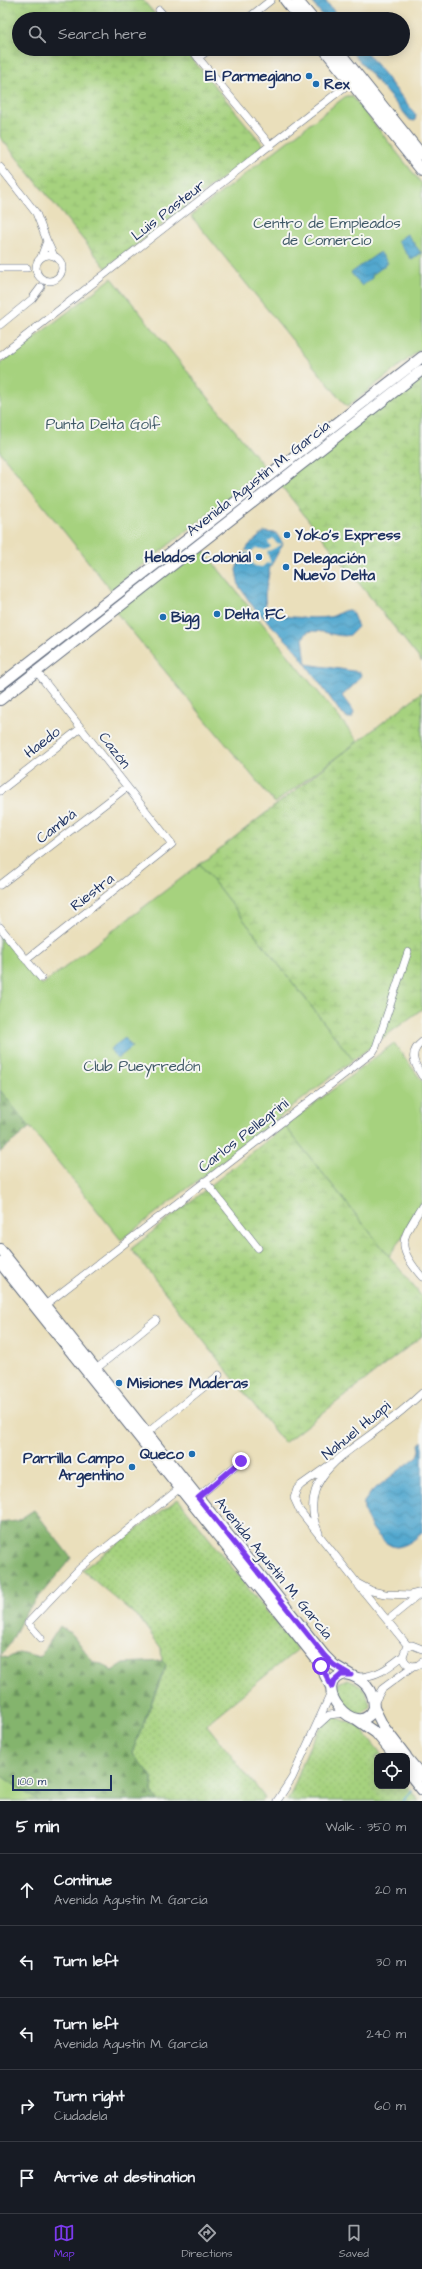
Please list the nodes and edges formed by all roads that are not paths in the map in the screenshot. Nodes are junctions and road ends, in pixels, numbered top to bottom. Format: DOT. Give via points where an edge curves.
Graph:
graph roads {
  1 [pos="271,0"];
  2 [pos="284,0"];
  3 [pos="297,0"];
  4 [pos="256,12"];
  5 [pos="294,12"];
  6 [pos="307,12"];
  7 [pos="201,56"];
  8 [pos="330,56"];
  9 [pos="343,56"];
  10 [pos="198,58"];
  11 [pos="351,82"];
  12 [pos="271,146"];
  13 [pos="422,155"];
  14 [pos="0,167"];
  15 [pos="422,171"];
  16 [pos="47,241"];
  17 [pos="54,256"];
  18 [pos="39,260"];
  19 [pos="0,268"];
  20 [pos="27,268"];
  21 [pos="38,275"];
  22 [pos="50,281"];
  23 [pos="41,287"];
  24 [pos="0,325"];
  25 [pos="0,356"];
  26 [pos="422,357"];
  27 [pos="422,370"];
  28 [pos="36,672"];
  29 [pos="0,685"];
  30 [pos="0,700"];
  31 [pos="81,728"];
  32 [pos="127,787"];
  33 [pos="0,791"];
  34 [pos="172,844"];
  35 [pos="0,885"];
  36 [pos="0,927"];
  37 [pos="408,952"];
  38 [pos="26,960"];
  39 [pos="41,978"];
  40 [pos="422,1042"];
  41 [pos="422,1076"];
  42 [pos="205,1181"];
  43 [pos="422,1206"];
  44 [pos="258,1248"];
  45 [pos="0,1249"];
  46 [pos="0,1263"];
  47 [pos="422,1277"];
  48 [pos="45,1305"];
  49 [pos="156,1320"];
  50 [pos="96,1369"];
  51 [pos="219,1375"];
  52 [pos="422,1393"];
  53 [pos="147,1433"];
  54 [pos="241,1461"];
  55 [pos="332,1463"];
  56 [pos="180,1488"];
  57 [pos="198,1498"];
  58 [pos="323,1541"];
  59 [pos="356,1583"];
  60 [pos="422,1592"];
  61 [pos="388,1620"];
  62 [pos="41,1638"];
  63 [pos="408,1646"];
  64 [pos="422,1649"];
  65 [pos="403,1656"];
  66 [pos="422,1662"];
  67 [pos="413,1666"];
  68 [pos="354,1676"];
  69 [pos="332,1689"];
  70 [pos="374,1706"];
  71 [pos="344,1713"];
  72 [pos="356,1719"];
  73 [pos="316,1727"];
  74 [pos="393,1753"];
  75 [pos="403,1753"];
  76 [pos="410,1762"];
  77 [pos="410,1775"];
  78 [pos="422,1776"];
  79 [pos="422,1790"];
  80 [pos="277,1801"];
  1 -- 4 [label="street"];
  2 -- 5 [label="main road"];
  3 -- 6 [label="main road"];
  7 -- 10 [label="street"];
  8 -- 11 [label="main road"];
  9 -- 13 [label="main road"];
  10 -- 12 [label="street"];
  11 -- 12 [label="street, Luis Pasteur"];
  11 -- 15 [label="main road"];
  12 -- 25 [label="street, Luis Pasteur"];
  14 -- 16 [label="street" via="36,214"];
  16 -- 17 [label="street"];
  16 -- 18 [label="street"];
  17 -- 18 [label="street"];
  17 -- 22 [label="street" via="60,261 61,272 57,278"];
  18 -- 20 [label="street"];
  18 -- 21 [label="street"];
  19 -- 20 [label="street"];
  20 -- 21 [label="street"];
  21 -- 22 [label="street"];
  21 -- 23 [label="street"];
  22 -- 23 [label="street"];
  23 -- 24 [label="street" via="32,299"];
  26 -- 29 [label="main road, Avenida Agustín M. García"];
  27 -- 28 [label="main road, Avenida Agustín M. García"];
  28 -- 30 [label="main road, Avenida Agustín M. García"];
  28 -- 31 [label="street, Cazón"];
  31 -- 32 [label="street, Cazón"];
  31 -- 33 [label="street, Haedo"];
  32 -- 34 [label="street, Cazón"];
  32 -- 35 [label="street, Cambá"];
  34 -- 38 [label="street, Riestra"];
  36 -- 38 [label="street"];
  37 -- 42 [label="street, Carlos Pellegrini" via="376,1047"];
  38 -- 39 [label="street"];
  40 -- 41 [label="street" via="415,1048 413,1058"];
  42 -- 44 [label="street"];
  42 -- 48 [label="street, Carlos Pellegrini"];
  43 -- 47 [label="street" via="403,1244 406,1256"];
  45 -- 48 [label="main road, Avenida Agustín M. García"];
  46 -- 56 [label="main road, Avenida Agustín M. García"];
  48 -- 50 [label="main road, Avenida Agustín M. García"];
  49 -- 50 [label="street"];
  50 -- 53 [label="main road, Avenida Agustín M. García"];
  51 -- 53 [label="street"];
  52 -- 55 [label="street, Nahuel Huapi" via="382,1427"];
  53 -- 57 [label="main road, Avenida Agustín M. García"];
  54 -- 57 [label="street"];
  55 -- 58 [label="street, Nahuel Huapi" via="324,1472 315,1498 316,1524"];
  55 -- 58 [label="street" via="301,1485 294,1498 300,1511"];
  56 -- 62 [label="street" via="67,1580 28,1623"];
  56 -- 69 [label="main road, Avenida Agustín M. García" via="321,1666"];
  57 -- 68 [label="main road, Avenida Agustín M. García" via="325,1656 334,1665"];
  58 -- 59 [label="street"];
  59 -- 60 [label="street" via="385,1594 410,1595"];
  59 -- 61 [label="street"];
  60 -- 61 [label="street"];
  61 -- 63 [label="street"];
  63 -- 64 [label="street" via="415,1645"];
  63 -- 65 [label="street"];
  65 -- 67 [label="street" via="405,1662"];
  65 -- 68 [label="street" via="381,1673 369,1677"];
  66 -- 67 [label="street"];
  67 -- 70 [label="street" via="382,1689"];
  68 -- 69 [label="main road" via="341,1675 334,1681"];
  68 -- 70 [label="main road" via="367,1685"];
  69 -- 71 [label="main road" via="336,1706"];
  69 -- 73 [label="street"];
  70 -- 72 [label="main road" via="369,1715"];
  70 -- 75 [label="main road" via="383,1726"];
  71 -- 72 [label="main road"];
  71 -- 73 [label="street" via="329,1715"];
  72 -- 74 [label="main road" via="376,1733"];
  73 -- 80 [label="street" via="289,1783"];
  76 -- 78 [label="main road"];
  77 -- 79 [label="main road"];
}
